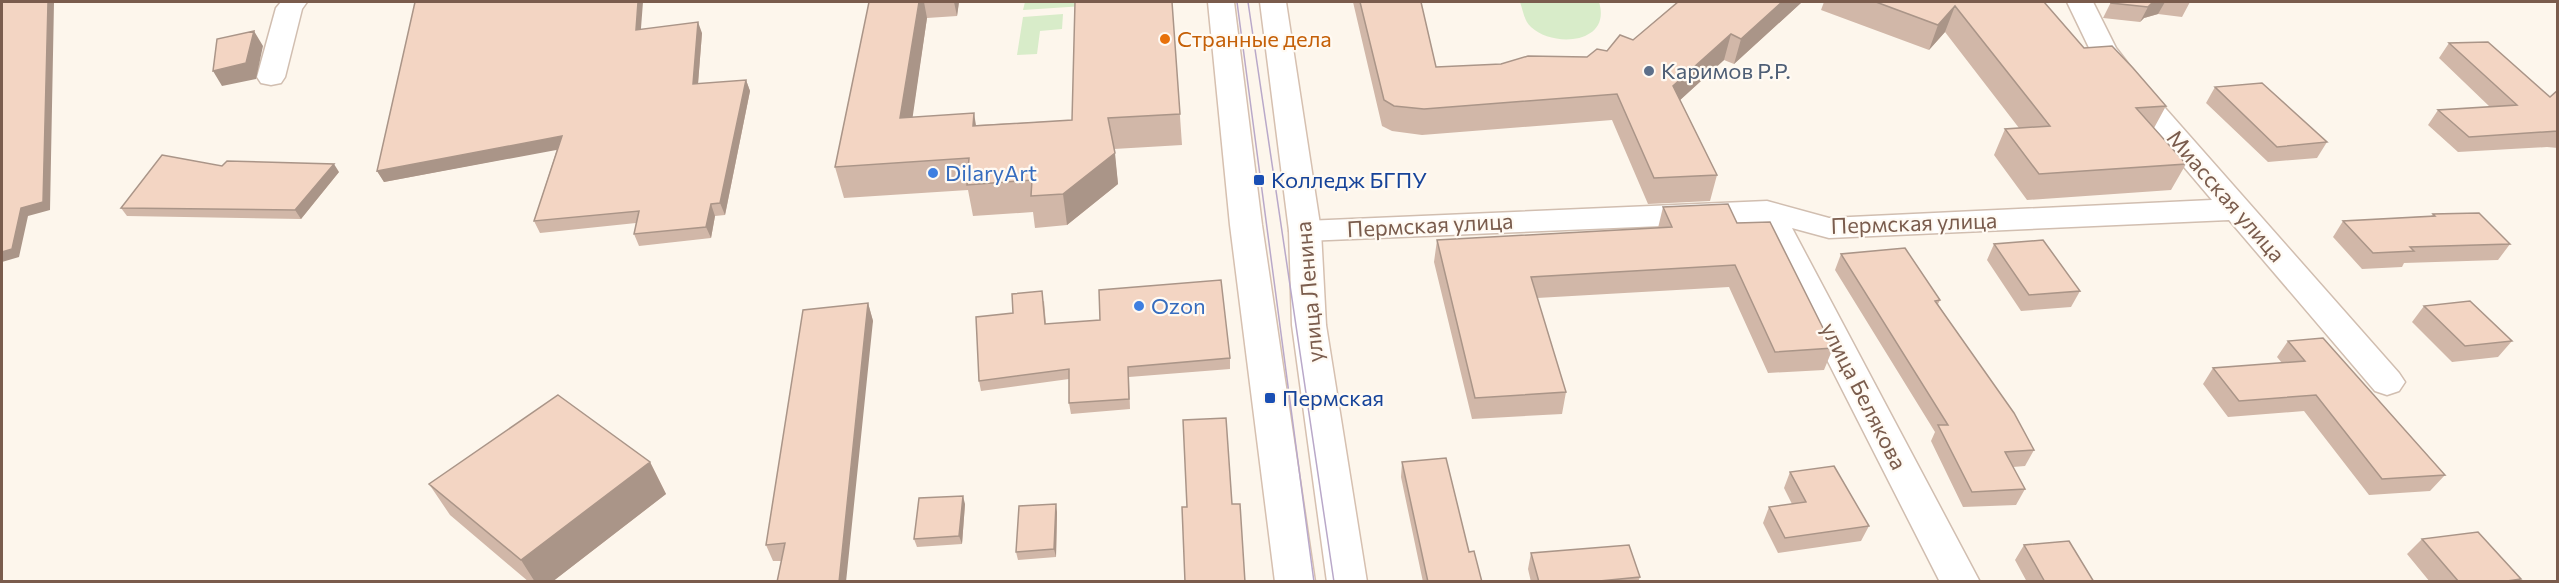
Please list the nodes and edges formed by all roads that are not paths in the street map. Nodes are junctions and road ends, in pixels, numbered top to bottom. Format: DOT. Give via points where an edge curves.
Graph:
graph roads {
  1 [pos="294,2"];
  2 [pos="1221,2"];
  3 [pos="1273,2"];
  4 [pos="2080,2"];
  5 [pos="271,77"];
  6 [pos="2237,208"];
  7 [pos="1767,210"];
  8 [pos="1305,231"];
  9 [pos="2387,382"];
  10 [pos="1295,582"];
  11 [pos="1347,582"];
  12 [pos="1960,582"];
  1 -- 5 [label="street" via="289,8"];
  2 -- 10 [label="street" via="1246,225"];
  3 -- 8 [label="street, улица Ленина"];
  4 -- 6 [label="street, Миасская улица" via="2103,50 2133,90"];
  6 -- 7 [label="street, Пермская улица" via="1830,228"];
  6 -- 9 [label="street, Миасская улица"];
  7 -- 8 [label="street, Пермская улица"];
  7 -- 12 [label="street, улица Белякова"];
  8 -- 11 [label="street, улица Ленина" via="1309,325"];
}
